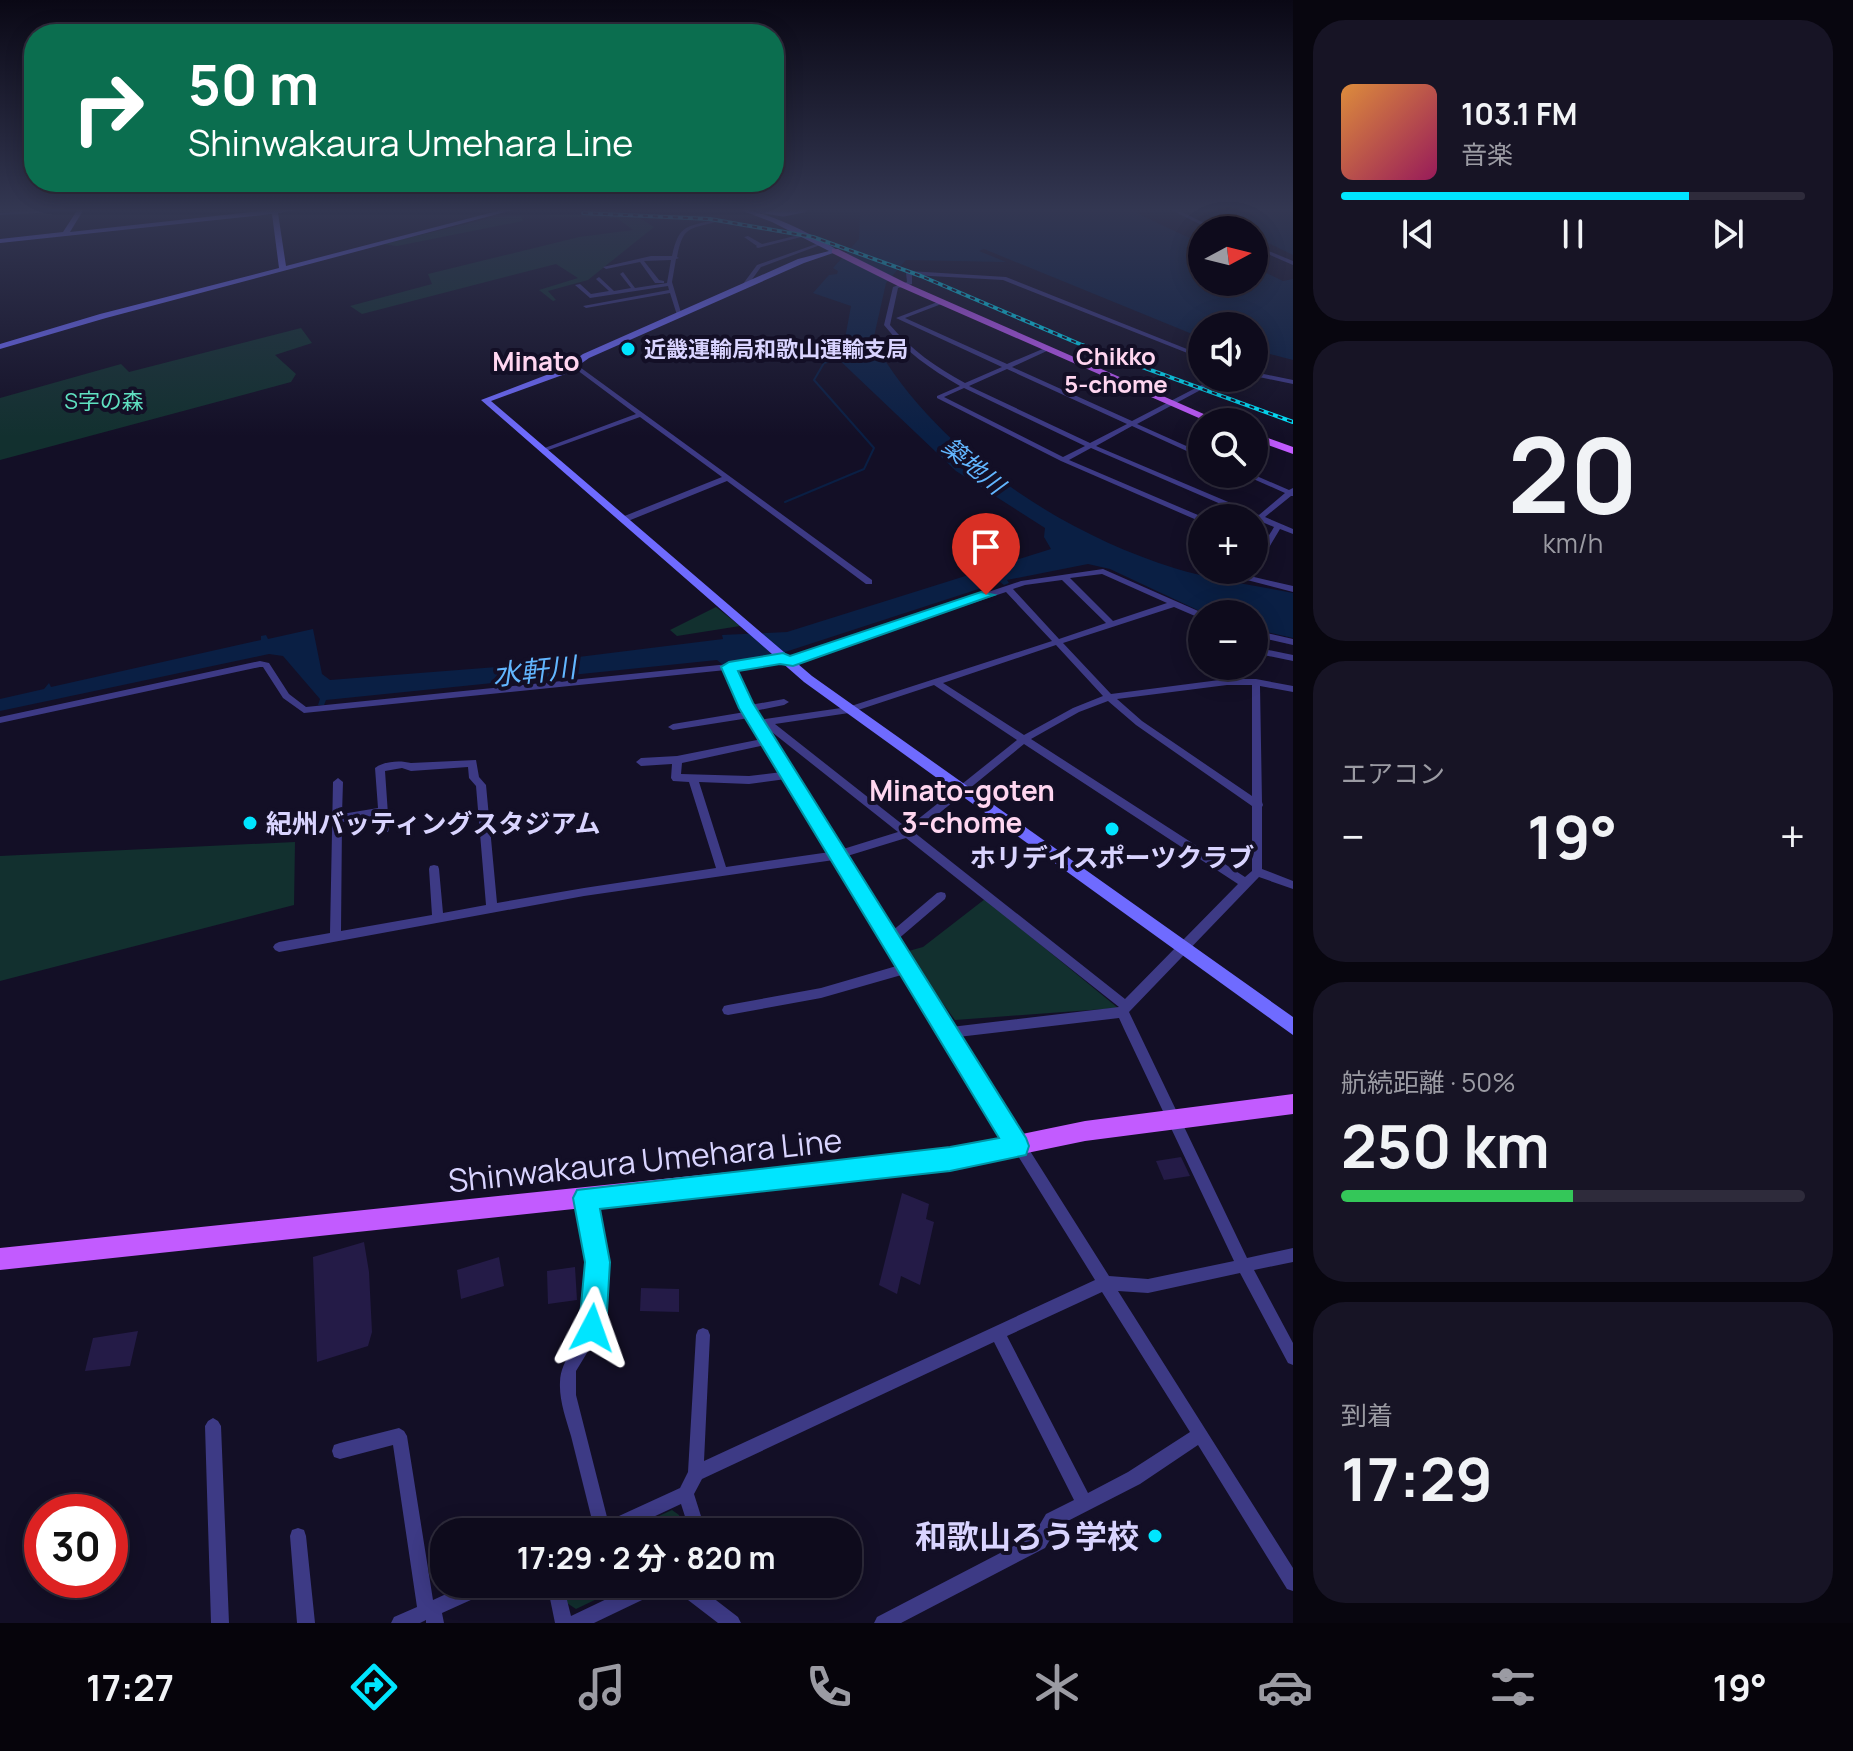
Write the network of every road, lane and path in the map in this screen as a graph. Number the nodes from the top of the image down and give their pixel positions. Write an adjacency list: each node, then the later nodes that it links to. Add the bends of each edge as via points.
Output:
1 (226, 285): 19 (street)
2 (578, 285): 12 (street, via 588,296)
3 (605, 285): 12 (street)
4 (653, 285): 10 (street)
5 (670, 285): 13 (street)
6 (745, 285): 11 (street)
7 (751, 285): 11 (street)
8 (903, 285): 14 (main road); 17 (street, via 896,287)
9 (1021, 285): 21 (street)
10 (633, 287): 12 (street)
11 (742, 289): 16 (street)
12 (612, 291)
13 (672, 291): 15 (street); 16 (street)
14 (942, 302): 18 (street); 20 (main road)
15 (586, 306)
16 (680, 315): 22 (street, via 586,356)
17 (891, 316): 18 (street); 26 (street, via 887,325 910,352)
18 (901, 318): 23 (street)
19 (0, 347)
20 (1047, 349): 23 (street); 28 (main road)
21 (1188, 351)
22 (575, 366): 30 (street); 34 (street, via 485,400)
23 (1005, 367): 26 (street); 31 (street)
24 (1268, 377): 25 (street)
25 (1293, 382)
26 (965, 385): 33 (street); 37 (street, via 939,397)
27 (1193, 392): 28 (street)
28 (1170, 404): 29 (main road); 31 (street)
29 (1188, 411)
30 (642, 414): 34 (street); 38 (street)
31 (1129, 425): 33 (street); 35 (street)
32 (1268, 441): 36 (main road)
33 (1088, 446): 37 (street); 41 (street)
34 (544, 450): 44 (street)
35 (1188, 450)
36 (1293, 451)
37 (1063, 460): 43 (street)
38 (727, 478): 44 (street); 51 (street)
39 (1268, 483): 40 (street)
40 (1292, 492): 42 (street)
41 (1229, 504)
42 (1268, 511)
43 (1188, 513)
44 (625, 519): 63 (street)
45 (1268, 520): 46 (street)
46 (1279, 525): 47 (street); 48 (street)
47 (1293, 532)
48 (1270, 540): 49 (street)
49 (1268, 543)
50 (1063, 576): 53 (street); 55 (street, via 1110,572); 57 (street)
51 (869, 582)
52 (1268, 583): 54 (street)
53 (1007, 588): 59 (street); 63 (street)
54 (1293, 589)
55 (1174, 604): 56 (street); 57 (street)
56 (1188, 610)
57 (1111, 624): 59 (street)
58 (1268, 636): 60 (street)
59 (1056, 642): 65 (street); 68 (street)
60 (1293, 642)
61 (1268, 653): 62 (street)
62 (1293, 658)
63 (784, 659): 64 (street); 70 (street)
64 (729, 667): 71 (street); 72 (street, via 304,710 260,664)
65 (935, 682): 70 (street); 75 (street)
66 (1256, 682): 67 (street); 68 (street); 83 (street)
67 (1293, 689)
68 (1109, 697): 75 (street); 83 (street)
69 (784, 702): 71 (street)
70 (849, 710): 73 (street); 82 (street)
71 (751, 713): 73 (street); 74 (street); 76 (street)
72 (0, 720)
73 (766, 722): 87 (street)
74 (673, 727)
75 (1024, 739): 82 (street); 92 (street)
76 (768, 741): 77 (street); 79 (street)
77 (677, 760): 78 (street); 80 (street, via 676,778)
78 (641, 762)
79 (789, 775): 80 (street); 88 (street)
80 (693, 778): 90 (street)
81 (338, 782): 85 (street)
82 (963, 791): 87 (street); 100 (street)
83 (1258, 805): 91 (street)
84 (383, 811): 85 (street); 86 (street); 95 (street, via 380,768 473,763 474,778 481,785)
85 (337, 819): 97 (street)
86 (384, 829)
87 (908, 833): 88 (street); 102 (street)
88 (837, 855): 90 (street); 98 (street)
89 (434, 869): 96 (street)
90 (722, 872): 95 (street)
91 (1257, 872): 92 (street); 93 (street)
92 (1244, 882): 100 (street)
93 (1293, 885)
94 (941, 896): 98 (street)
95 (492, 909): 96 (street)
96 (438, 919): 97 (street)
97 (335, 937): 99 (street)
98 (889, 940): 101 (street)
99 (279, 947)
100 (1186, 948): 102 (street); 104 (street)
101 (907, 968): 103 (street, via 821,993); 105 (street)
102 (1124, 1009): 105 (street); 107 (street)
103 (728, 1010)
104 (1293, 1027)
105 (948, 1033): 108 (street)
106 (1293, 1104): 107 (main road, Shinwakaura Umehara Line)
107 (1172, 1119): 108 (main road, Shinwakaura Umehara Line); 112 (street)
108 (1017, 1146): 109 (main road, Shinwakaura Umehara Line, via 950,1159); 113 (street)
109 (585, 1198): 111 (main road, Shinwakaura Umehara Line); 123 (street, via 597,1262 592,1328 566,1373)
110 (1293, 1255): 112 (street)
111 (0, 1259)
112 (1243, 1265): 113 (street, via 1148,1286); 116 (street)
113 (1105, 1283): 114 (street); 118 (street)
114 (997, 1333): 120 (street); 122 (street)
115 (703, 1335): 120 (street)
116 (1293, 1358)
117 (213, 1426): 133 (street)
118 (1201, 1434): 122 (street, via 1134,1478); 127 (street)
119 (340, 1451): 132 (street, via 399,1436)
120 (696, 1473): 121 (street)
121 (686, 1494): 124 (street); 125 (street)
122 (1084, 1502): 139 (street, via 1052,1520 1039,1542)
123 (599, 1518)
124 (634, 1518)
125 (694, 1518)
126 (298, 1536): 134 (street)
127 (1293, 1583)
128 (461, 1598): 132 (street)
129 (558, 1598): 136 (street)
130 (628, 1598): 137 (street)
131 (706, 1598): 138 (street)
132 (431, 1614): 135 (street)
133 (220, 1623)
134 (306, 1623)
135 (400, 1623)
136 (564, 1623)
137 (575, 1623)
138 (732, 1623)
139 (883, 1623)

